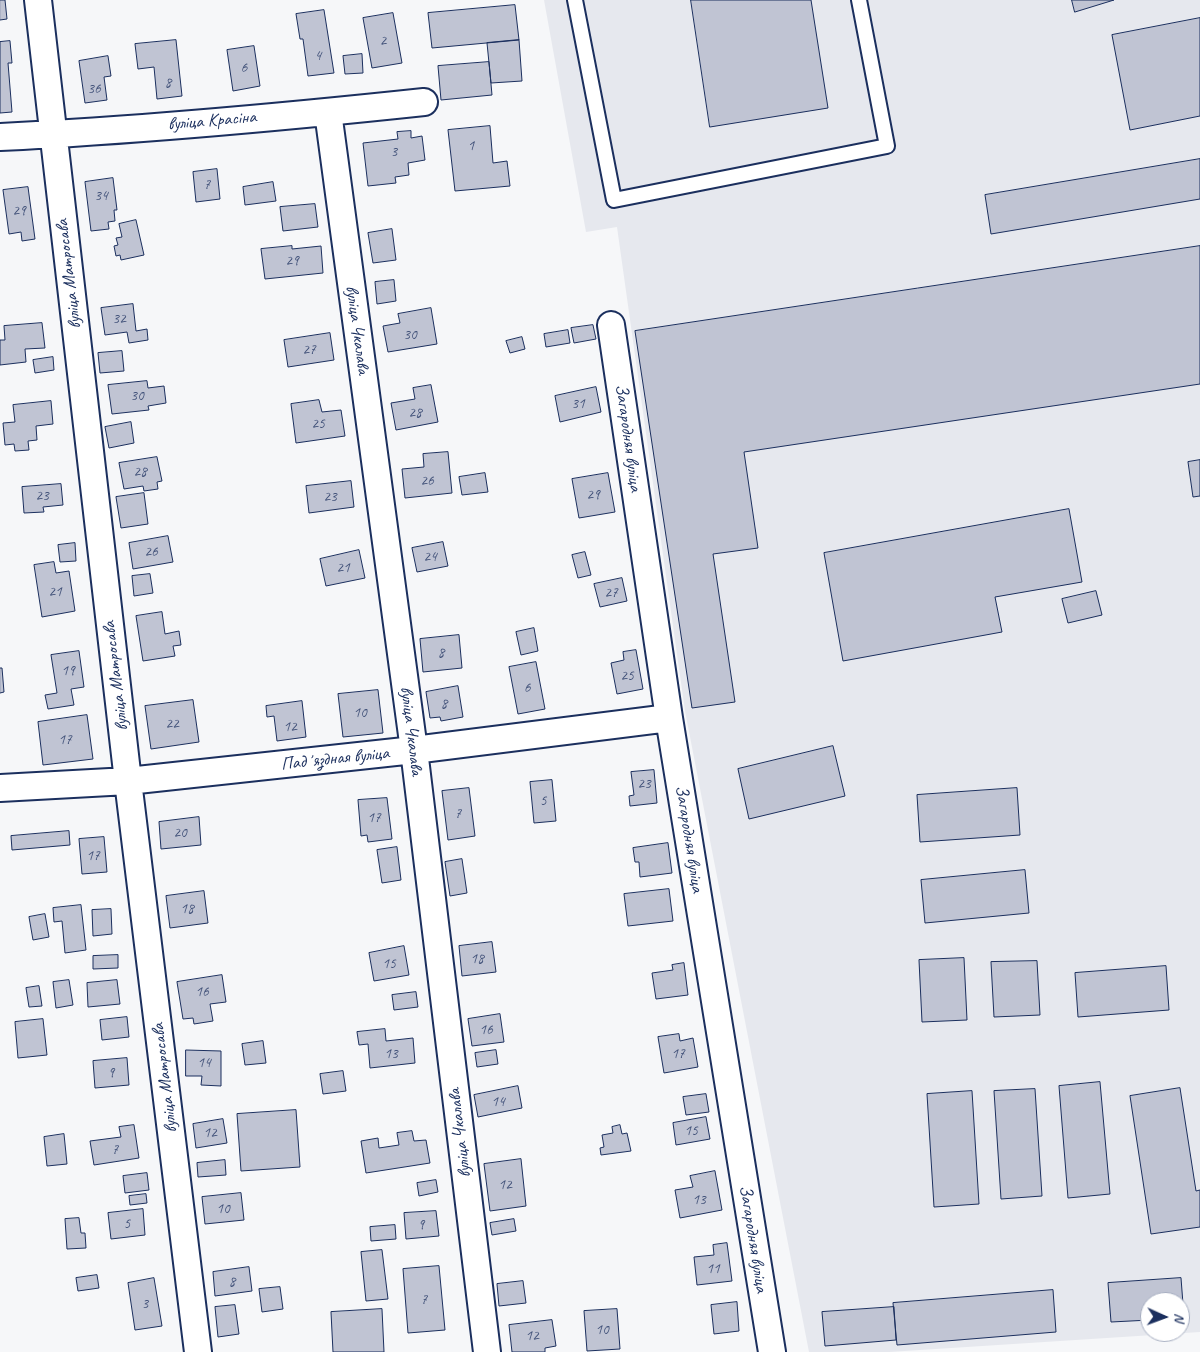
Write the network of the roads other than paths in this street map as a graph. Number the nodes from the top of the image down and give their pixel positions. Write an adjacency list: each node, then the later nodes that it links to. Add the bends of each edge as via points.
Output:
1 (38, 0): 6 (street, вуліца Матросава)
2 (576, 0): 3 (lane, via 614,200 887,146)
3 (859, 0)
4 (424, 102): 5 (street, вуліца Красіна)
5 (328, 112): 6 (street, вуліца Красіна); 10 (street, вуліца Чкалава)
6 (53, 135): 7 (street, вуліца Красіна); 11 (street, вуліца Матросава)
7 (0, 137)
8 (611, 325): 9 (street, Загародняя вуліца)
9 (670, 718): 10 (street, Падʼяздная вуліца); 15 (street, Загародняя вуліца)
10 (414, 750): 11 (street, Падʼяздная вуліца); 14 (street, вуліца Чкалава)
11 (128, 781): 12 (street, Падʼяздная вуліца); 13 (street, вуліца Матросава)
12 (0, 788)
13 (198, 1352)
14 (486, 1352)
15 (772, 1352)

